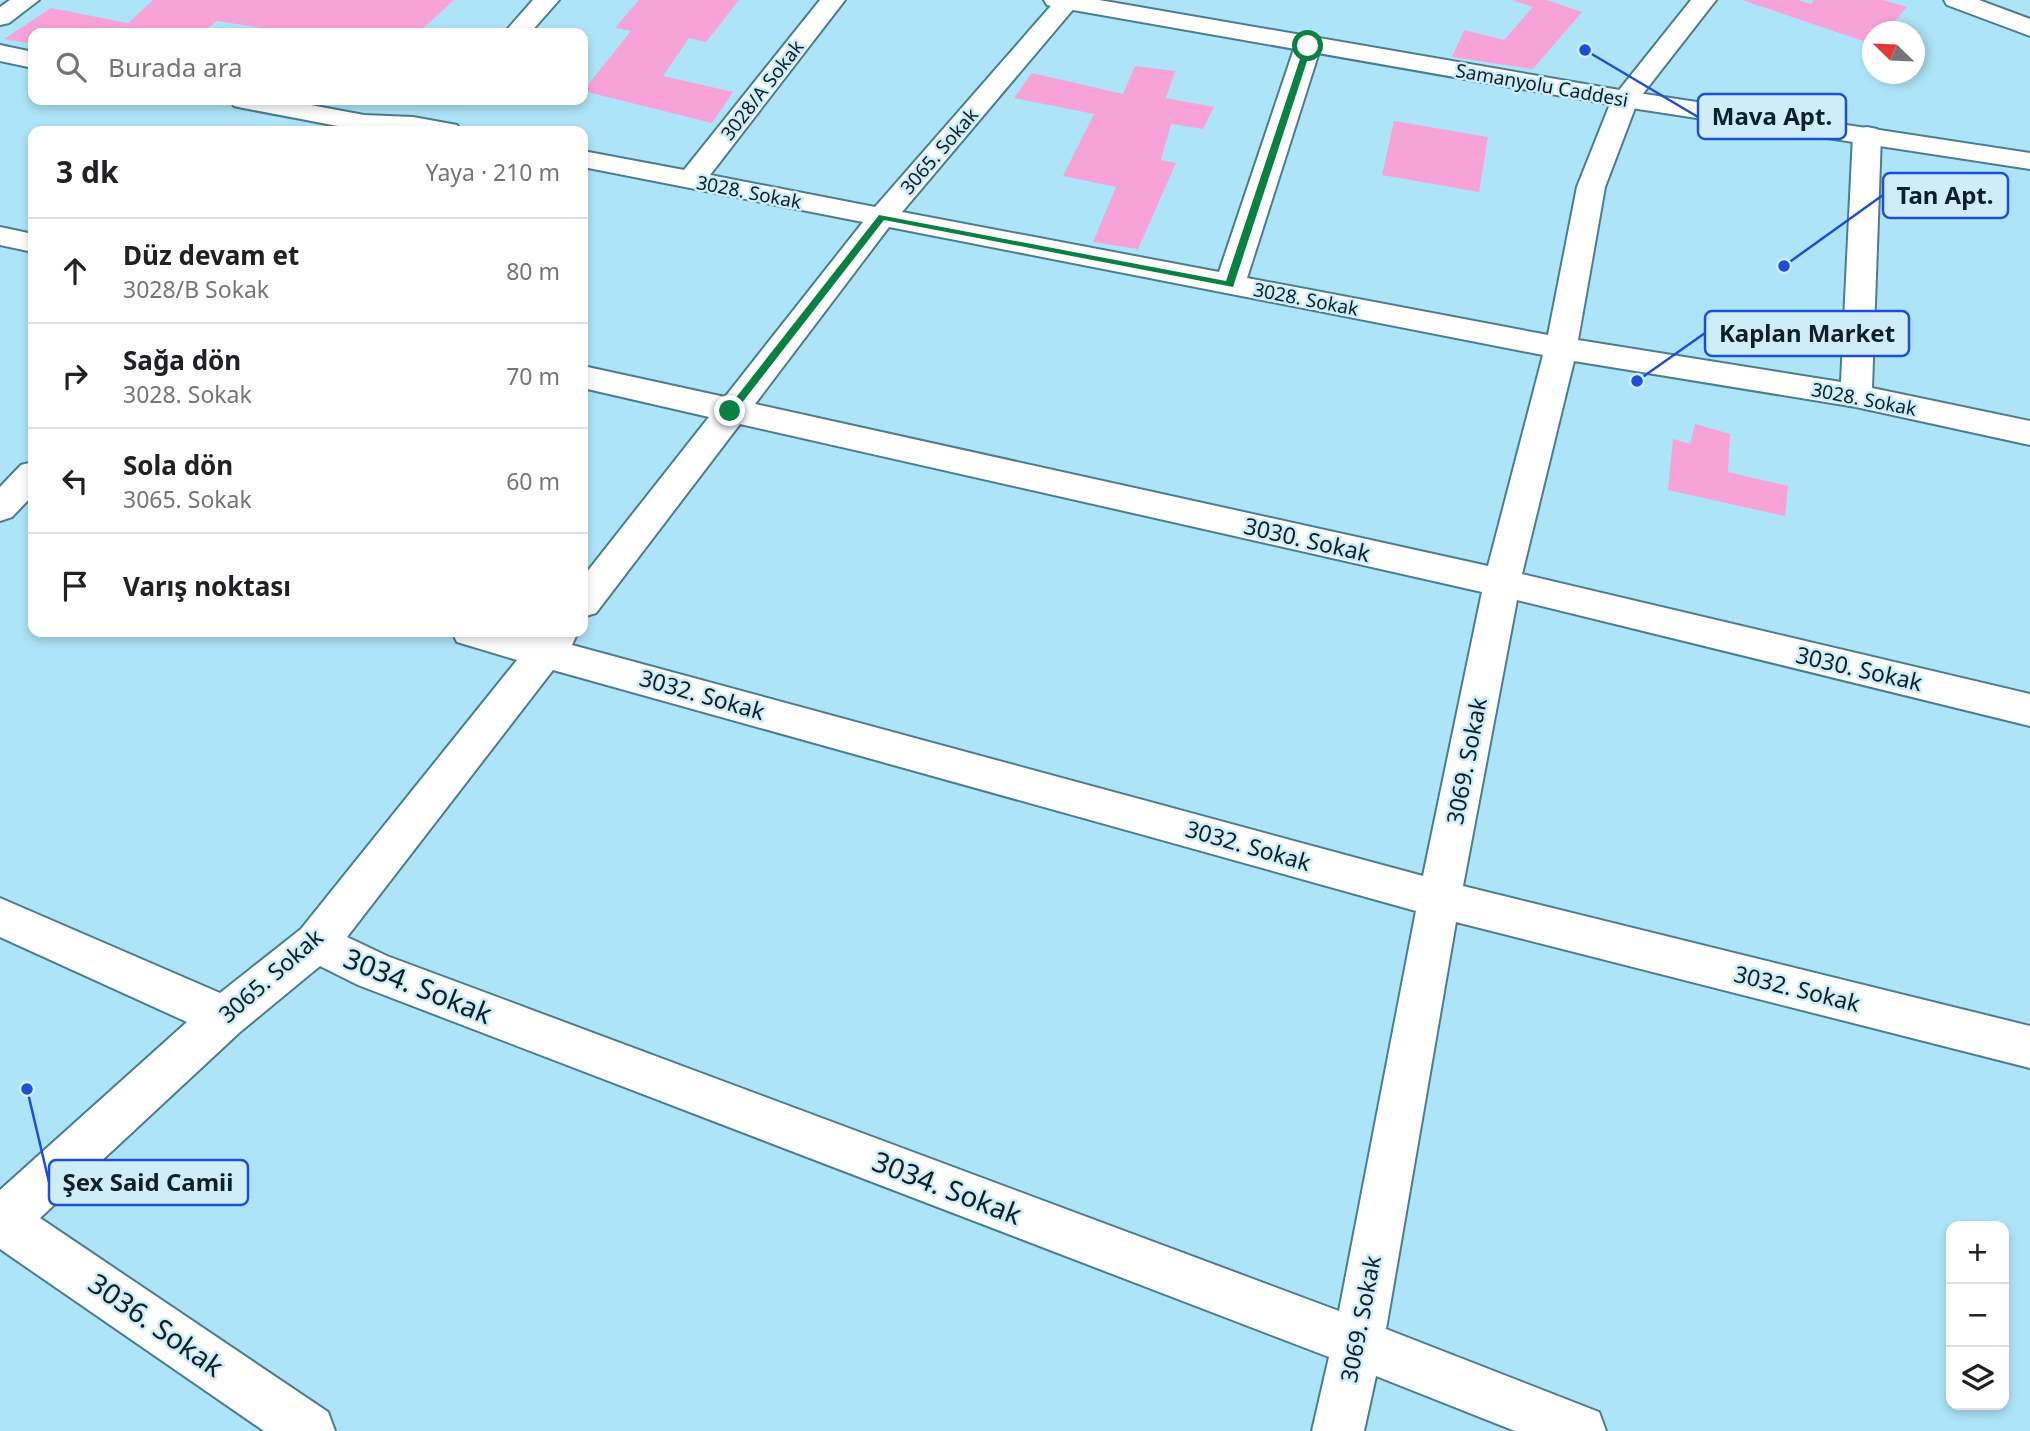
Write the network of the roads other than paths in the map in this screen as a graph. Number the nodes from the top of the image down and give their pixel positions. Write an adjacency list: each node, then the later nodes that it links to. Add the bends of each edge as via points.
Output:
1 (27, 0): 7 (street)
2 (547, 0): 9 (street)
3 (833, 0): 21 (street, 3028/A Sokak)
4 (1704, 0): 13 (street, 3069. Sokak)
5 (1956, 0): 8 (street)
6 (1064, 1): 10 (street, Samanyolu Caddesi); 22 (street, 3065. Sokak)
7 (0, 18)
8 (2026, 20)
9 (521, 28)
10 (1308, 46): 13 (street, Samanyolu Caddesi); 25 (street)
11 (0, 53): 12 (street)
12 (28, 59)
13 (1625, 99): 18 (street, Samanyolu Caddesi); 26 (street, 3069. Sokak, via 1591,187)
14 (269, 105): 16 (street)
15 (435, 105): 17 (street)
16 (391, 126)
17 (411, 126)
18 (1867, 135): 20 (street, Samanyolu Caddesi); 28 (street)
19 (588, 160): 21 (street, 3028. Sokak)
20 (2030, 160)
21 (691, 180): 22 (street, 3028. Sokak)
22 (882, 217): 25 (street, 3028. Sokak); 29 (street, 3065. Sokak)
23 (0, 236): 24 (street)
24 (28, 242)
25 (1230, 285): 26 (street, 3028. Sokak)
26 (1561, 348): 28 (street, 3028. Sokak); 34 (street, 3069. Sokak)
27 (588, 378): 29 (street, 3030. Sokak)
28 (1856, 396): 30 (street, 3028. Sokak)
29 (730, 411): 34 (street, 3030. Sokak); 35 (street, 3065. Sokak)
30 (2030, 433)
31 (28, 479): 32 (street)
32 (0, 510): 33 (street)
33 (28, 518)
34 (1502, 583): 38 (street, 3030. Sokak); 39 (street, 3069. Sokak)
35 (588, 596)
36 (516, 637): 37 (street, 3032. Sokak)
37 (553, 641): 39 (street, 3032. Sokak); 41 (street, 3065. Sokak)
38 (2030, 710)
39 (1439, 900): 43 (street, 3032. Sokak); 45 (street, 3069. Sokak)
40 (0, 917): 42 (street)
41 (316, 943): 42 (street, 3065. Sokak); 45 (street, 3034. Sokak, via 373,971)
42 (224, 1017): 44 (street, 3065. Sokak)
43 (2030, 1047)
44 (1, 1222): 46 (street, 3036. Sokak)
45 (1358, 1343): 47 (street, 3069. Sokak); 48 (street, 3034. Sokak)
46 (309, 1431)
47 (1338, 1431)
48 (1580, 1431)

